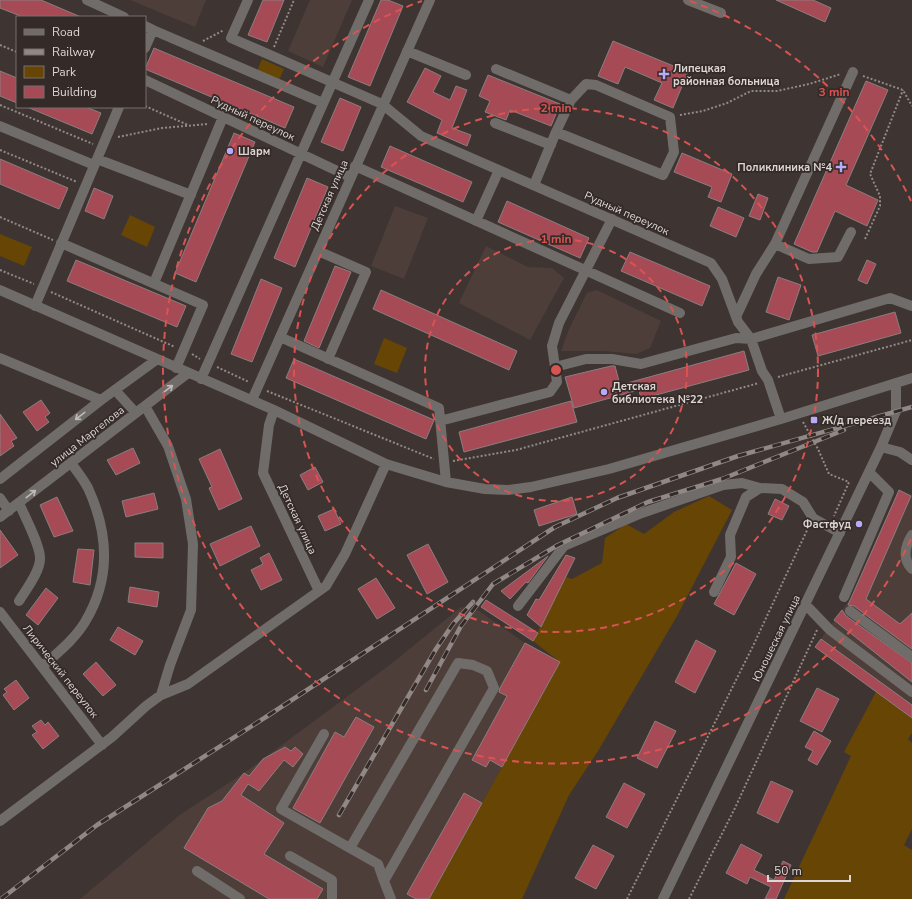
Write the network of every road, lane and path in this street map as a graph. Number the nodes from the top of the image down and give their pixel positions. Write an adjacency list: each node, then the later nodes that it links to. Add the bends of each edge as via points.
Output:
1 (87, 0): 8 (street)
2 (248, 0): 16 (street, Рудный переулок, via 231,38)
3 (294, 0): 16 (path)
4 (369, 0): 21 (street)
5 (430, 0): 14 (street, Детская улица)
6 (688, 0): 7 (street)
7 (721, 13)
8 (122, 16)
9 (149, 28): 11 (street); 13 (street)
10 (225, 29): 13 (path)
11 (146, 43)
12 (0, 45): 15 (path)
13 (192, 47): 24 (street)
14 (407, 51): 19 (street); 25 (street, Детская улица)
15 (16, 52)
16 (270, 55): 21 (street, Рудный переулок)
17 (496, 69): 23 (street)
18 (853, 72): 22 (path); 30 (path, via 777,91 752,91 703,111); 53 (street)
19 (466, 75)
20 (146, 81): 31 (street, Рудный переулок)
21 (332, 82): 24 (street); 25 (street, Рудный переулок)
22 (903, 90): 28 (path); 51 (path, via 870,174 880,196 880,206)
23 (571, 100): 30 (street, via 586,84 596,85); 35 (street)
24 (323, 103): 39 (street)
25 (382, 104): 41 (street, Детская улица); 42 (street, Рудный переулок, via 421,136)
26 (0, 105): 36 (path)
27 (146, 106): 34 (path)
28 (912, 106)
29 (119, 108): 36 (street)
30 (670, 117): 35 (street, via 674,152 663,175)
31 (222, 120): 34 (path); 39 (street, Рудный переулок); 46 (street)
32 (495, 123): 37 (street)
33 (0, 126): 40 (street)
34 (189, 126): 36 (path, via 162,128)
35 (556, 132): 37 (street)
36 (103, 144): 40 (street)
37 (551, 145): 44 (street)
38 (0, 150): 45 (path)
39 (300, 154): 43 (street, Рудный переулок); 71 (street)
40 (96, 162): 45 (street); 46 (street)
41 (355, 166): 43 (street, Детская улица); 49 (street)
42 (499, 170): 44 (street, Рудный переулок); 49 (street)
43 (350, 177): 54 (street, Детская улица)
44 (534, 185): 48 (street, Рудный переулок)
45 (86, 186): 52 (street)
46 (191, 195): 57 (street)
47 (0, 217): 52 (path)
48 (612, 219): 56 (street); 63 (street, Рудный переулок, via 711,263 722,279)
49 (476, 221): 56 (street)
50 (850, 232): 53 (street, via 838,257 809,259)
51 (865, 239)
52 (61, 243): 57 (street); 58 (street)
53 (775, 244): 63 (street, via 756,274)
54 (318, 251): 64 (street, Детская улица); 69 (street, via 366,272)
55 (0, 270): 58 (path)
56 (586, 270): 62 (street); 72 (street, via 559,323 552,346)
57 (154, 283): 67 (street, via 203,304)
58 (43, 288): 60 (street); 67 (path)
59 (0, 290): 60 (street)
60 (35, 306): 70 (street)
61 (912, 306): 65 (street, via 890,298)
62 (680, 313)
63 (736, 317): 65 (street, Рудный переулок)
64 (280, 337): 69 (street); 79 (street, Детская улица)
65 (751, 339): 72 (street, via 736,338 641,364 612,359 586,359); 77 (street, Рудный переулок, via 762,371)
66 (912, 340): 77 (path)
67 (183, 350): 71 (path); 73 (street)
68 (0, 358): 81 (street)
69 (328, 358): 88 (street, via 439,408)
70 (156, 360): 73 (street); 80 (street, улица Маргелова)
71 (208, 362): 75 (street); 79 (path)
72 (555, 367): 88 (street, via 557,382 550,392)
73 (176, 368): 74 (street)
74 (188, 373): 75 (street); 83 (street, улица Маргелова, one-way to 74)
75 (201, 378): 82 (street)
76 (912, 378): 78 (street)
77 (768, 380): 87 (street, Рудный переулок); 92 (path, via 516,450)
78 (896, 384): 86 (street); 89 (street, Юношеская улица, via 896,411)
79 (258, 387): 82 (street, Детская улица); 92 (path)
80 (115, 390): 81 (street, улица Маргелова); 85 (street)
81 (100, 400): 95 (street, улица Маргелова, one-way to 95)
82 (252, 400): 84 (street)
83 (145, 406): 85 (street, улица Маргелова); 119 (street, via 168,446 185,495 193,544 191,610)
84 (274, 410): 93 (street); 107 (street, Детская улица, via 268,425 262,473)
85 (136, 413): 91 (street, улица Маргелова)
86 (798, 414): 87 (street); 101 (path, via 829,474 849,482)
87 (781, 419): 96 (street, via 609,469 531,487 485,489)
88 (440, 421): 92 (street)
89 (881, 447): 90 (street); 94 (street, Юношеская улица)
90 (910, 455)
91 (71, 463): 99 (street, улица Маргелова, one-way to 91); 117 (street, via 88,487 100,520 105,547 103,573 96,600 84,623 68,644)
92 (444, 463): 96 (street)
93 (386, 464): 96 (street); 107 (street, via 345,554 326,586)
94 (869, 472): 104 (street, Юношеская улица); 109 (street, via 889,492)
95 (0, 479)
96 (446, 482)
97 (760, 488): 103 (street, via 782,489 803,502); 108 (street, via 746,497 730,535 731,557); 112 (street, via 742,483 722,485 642,513 564,546)
98 (0, 498): 100 (street)
99 (19, 504): 100 (street, улица Маргелова); 110 (street, via 40,559 34,578)
100 (9, 511): 102 (street, улица Маргелова)
101 (834, 516)
102 (0, 517)
103 (813, 518): 104 (street); 130 (path, via 753,646)
104 (840, 533): 111 (street, Юношеская улица)
105 (912, 535): 106 (street, via 905,552)
106 (912, 569)
107 (319, 591): 119 (street, via 188,684)
108 (714, 592)
109 (844, 597)
110 (19, 601)
111 (806, 605): 115 (street); 131 (street, Юношеская улица)
112 (518, 606)
113 (850, 611): 116 (street)
114 (0, 612): 117 (street, Лирический переулок)
115 (821, 622): 118 (street); 132 (path)
116 (912, 657)
117 (43, 666): 121 (street, Лирический переулок)
118 (912, 692)
119 (161, 695): 121 (street)
120 (324, 734): 123 (street, via 281,809)
121 (102, 744): 122 (street)
122 (0, 821)
123 (350, 848): 126 (street, via 378,864); 126 (street, via 458,663 488,671 494,688)
124 (290, 856): 128 (street, via 332,880)
125 (198, 871): 127 (street)
126 (384, 882): 129 (street)
127 (240, 899)
128 (332, 899)
129 (391, 899)
130 (627, 899)
131 (664, 899)
132 (689, 899)

